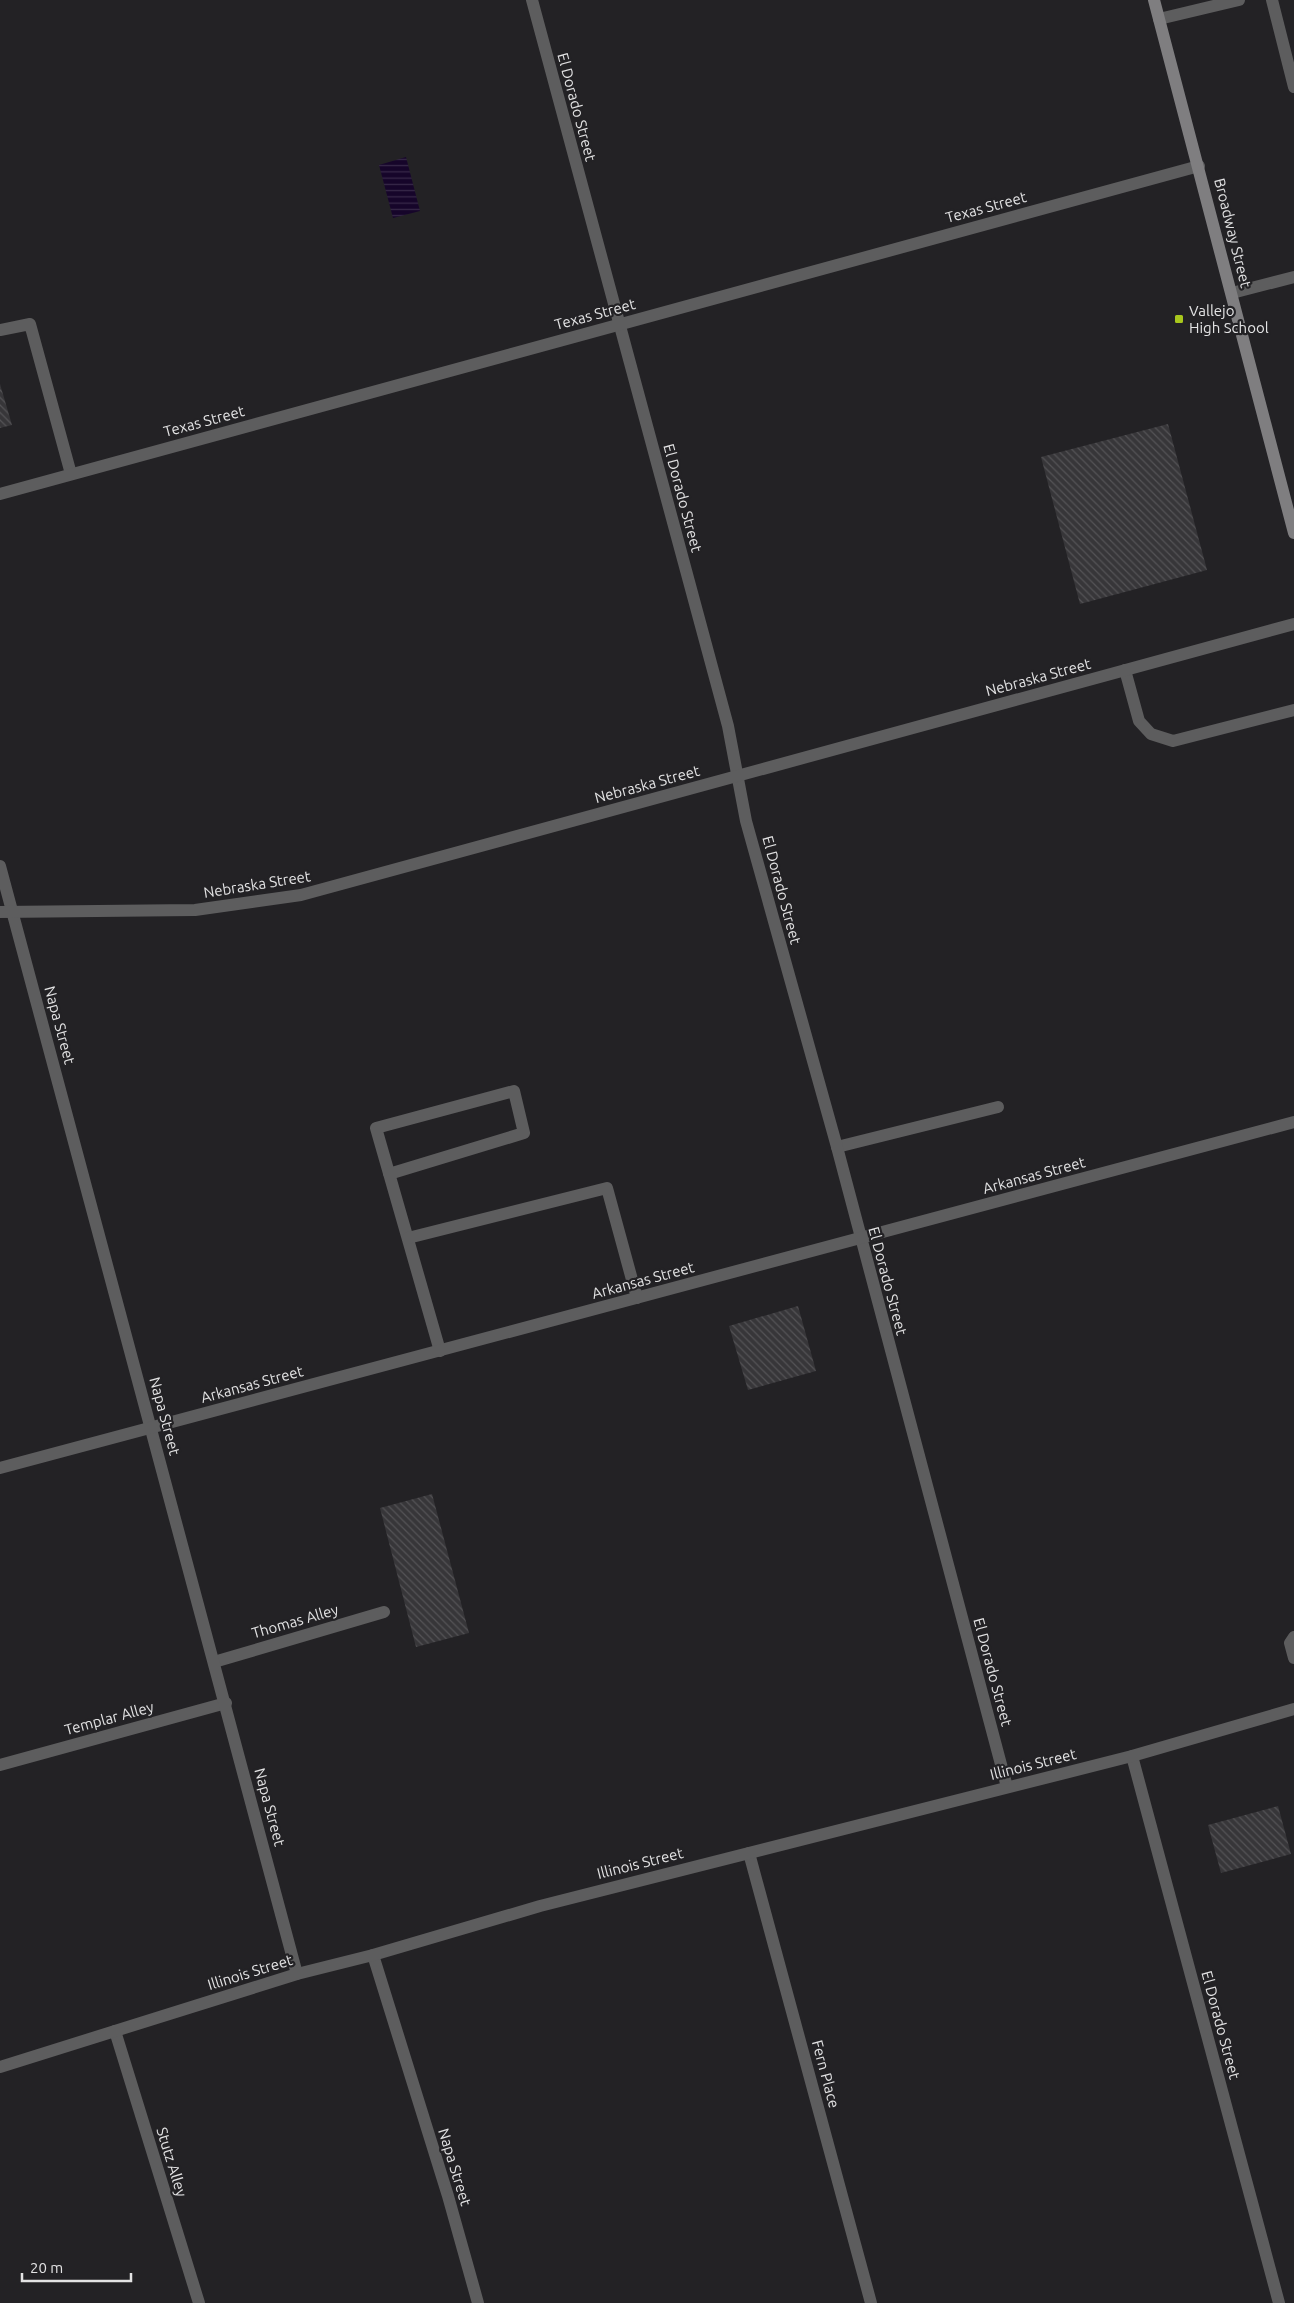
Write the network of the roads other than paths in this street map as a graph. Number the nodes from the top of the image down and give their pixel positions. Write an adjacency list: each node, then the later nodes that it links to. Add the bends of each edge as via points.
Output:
1 (532, 0): 10 (street, El Dorado Street)
2 (1154, 0): 5 (main road, Broadway Street)
3 (1239, 0): 5 (street)
4 (1272, 0): 6 (street)
5 (1159, 19): 7 (main road, Broadway Street)
6 (1294, 87)
7 (1199, 166): 9 (main road, Broadway Street); 10 (street, Texas Street)
8 (1294, 277): 9 (street)
9 (1232, 293): 14 (main road, Broadway Street)
10 (620, 324): 12 (street, Texas Street); 18 (street, El Dorado Street, via 728,726)
11 (0, 330): 12 (street, via 30,324)
12 (71, 474): 13 (street, Texas Street)
13 (0, 494)
14 (1294, 533)
15 (1294, 624): 16 (street, Nebraska Street)
16 (1125, 670): 17 (street, via 1139,721 1151,734 1173,741); 18 (street, Nebraska Street)
17 (1294, 710)
18 (738, 776): 20 (street, Nebraska Street, via 301,896 195,910); 23 (street, El Dorado Street, via 746,821)
19 (0, 866): 20 (street, Napa Street)
20 (6, 912): 29 (street, Napa Street)
21 (998, 1107): 23 (street)
22 (1294, 1122): 26 (street, Arkansas Street)
23 (837, 1147): 26 (street, El Dorado Street)
24 (389, 1174): 24 (street, via 376,1128 514,1091 524,1133); 25 (street)
25 (408, 1238): 27 (street, via 607,1188); 28 (street)
26 (860, 1239): 27 (street, Arkansas Street); 39 (street, El Dorado Street)
27 (637, 1298): 28 (street, Arkansas Street)
28 (440, 1351): 29 (street, Arkansas Street)
29 (152, 1428): 30 (street, Arkansas Street); 34 (street, Napa Street)
30 (0, 1468)
31 (384, 1612): 34 (street, Thomas Alley)
32 (1294, 1637): 33 (street, via 1290,1643)
33 (1294, 1658)
34 (214, 1662): 35 (street, Napa Street)
35 (226, 1703): 38 (street, Templar Alley); 42 (street, Napa Street)
36 (1294, 1709): 37 (street, Illinois Street)
37 (1132, 1756): 39 (street, Illinois Street); 48 (street, El Dorado Street)
38 (0, 1765)
39 (1007, 1787): 40 (street, Illinois Street)
40 (748, 1853): 41 (street, Illinois Street, via 540,1906); 47 (street, Fern Place)
41 (373, 1955): 42 (street, Illinois Street); 46 (street, Napa Street)
42 (297, 1974): 43 (street, Illinois Street)
43 (115, 2031): 44 (street, Illinois Street); 45 (street, Stutz Alley)
44 (0, 2067)
45 (199, 2303)
46 (478, 2303)
47 (871, 2303)
48 (1279, 2303)

